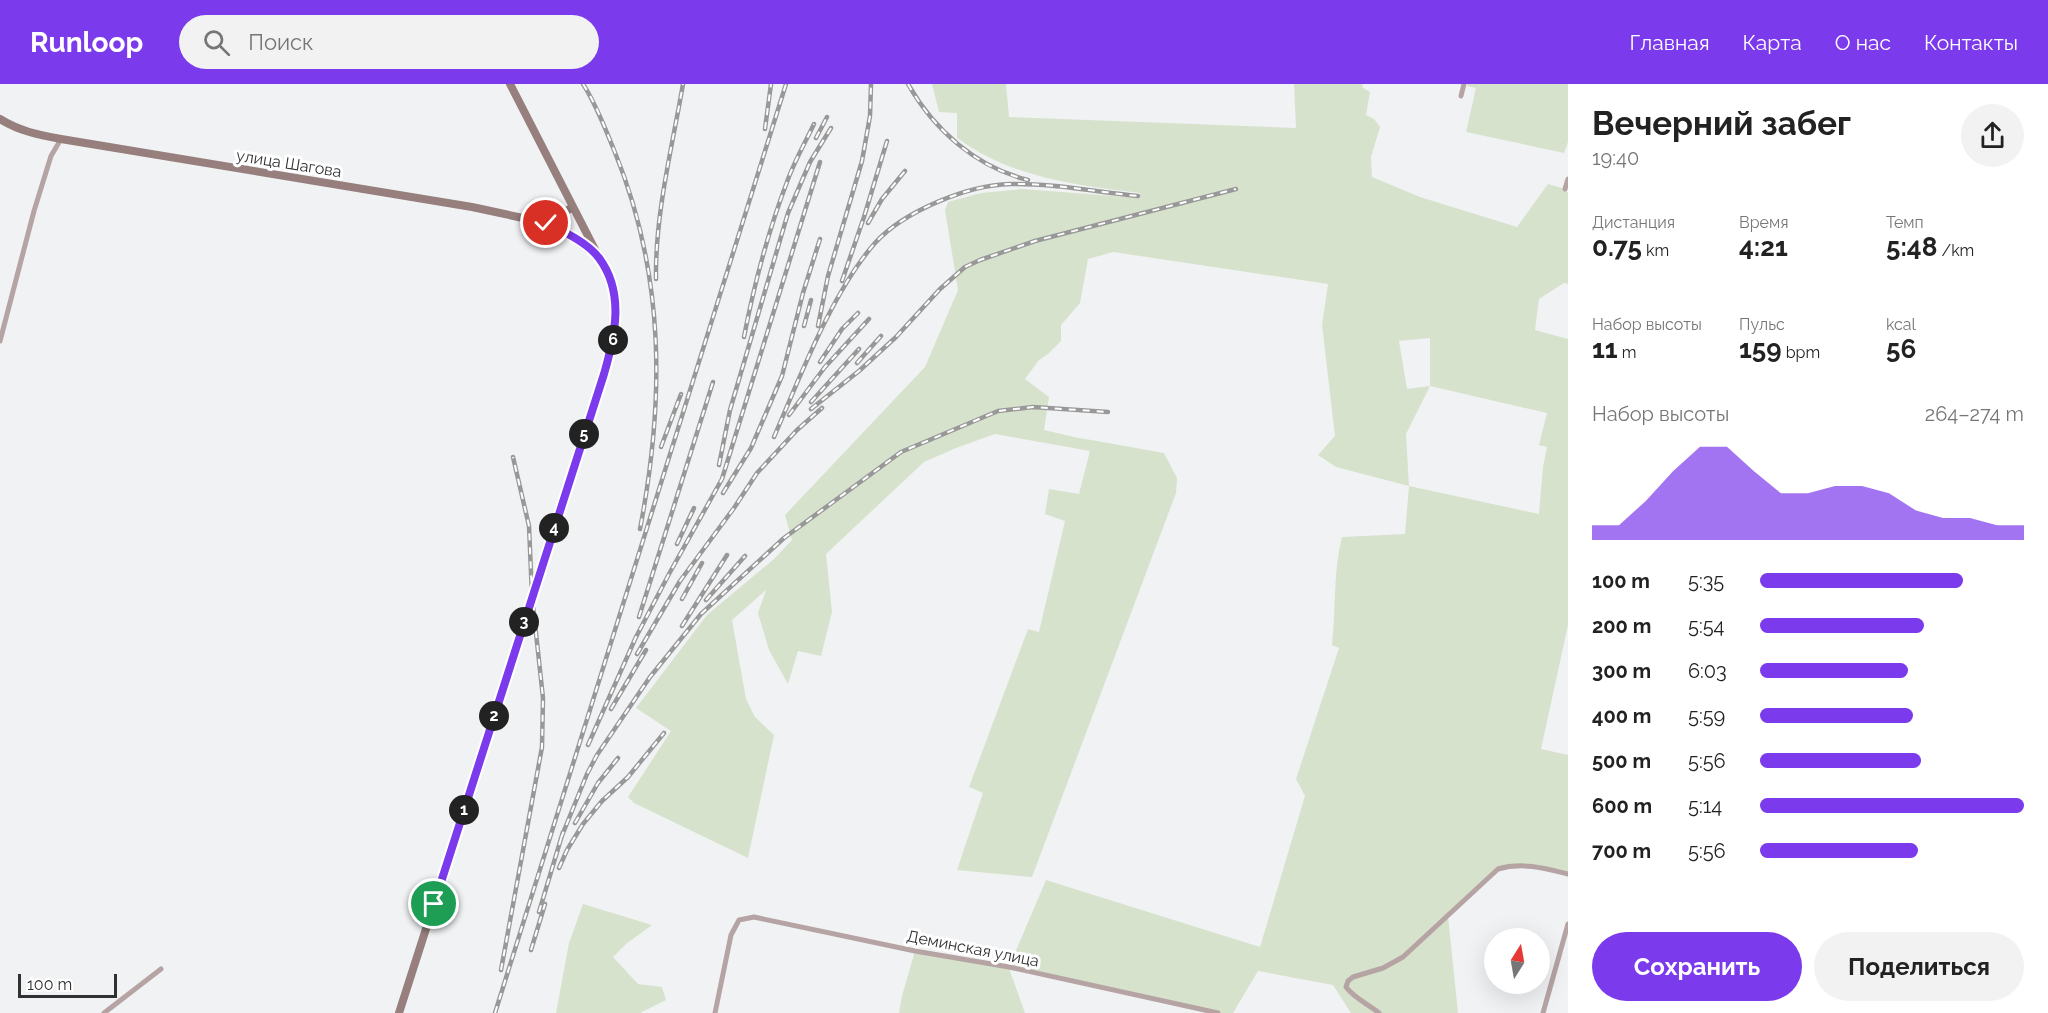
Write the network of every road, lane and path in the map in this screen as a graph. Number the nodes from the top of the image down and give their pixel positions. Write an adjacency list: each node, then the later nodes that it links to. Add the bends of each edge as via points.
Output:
1 (510, 84): 8 (main road)
2 (1464, 84): 3 (street)
3 (1461, 96)
4 (0, 119): 5 (main road, улица Шагова, via 12,127)
5 (61, 139): 9 (main road, улица Шагова, via 472,207); 11 (street, via 51,156 37,200)
6 (1568, 179): 7 (street)
7 (1565, 189)
8 (573, 207): 9 (main road); 10 (main road)
9 (546, 223): 10 (main road, улица Шагова)
10 (599, 258): 16 (main road, via 616,302 612,347)
11 (0, 340)
12 (1568, 874): 19 (street, via 1514,864 1498,869 1403,957 1348,981 1346,987 1351,993)
13 (1568, 924): 20 (street)
14 (161, 969): 15 (street)
15 (104, 1013)
16 (399, 1013)
17 (715, 1013): 18 (street, Деминская улица, via 731,935 739,920 754,917)
18 (1218, 1013)
19 (1379, 1013)
20 (1543, 1013)

